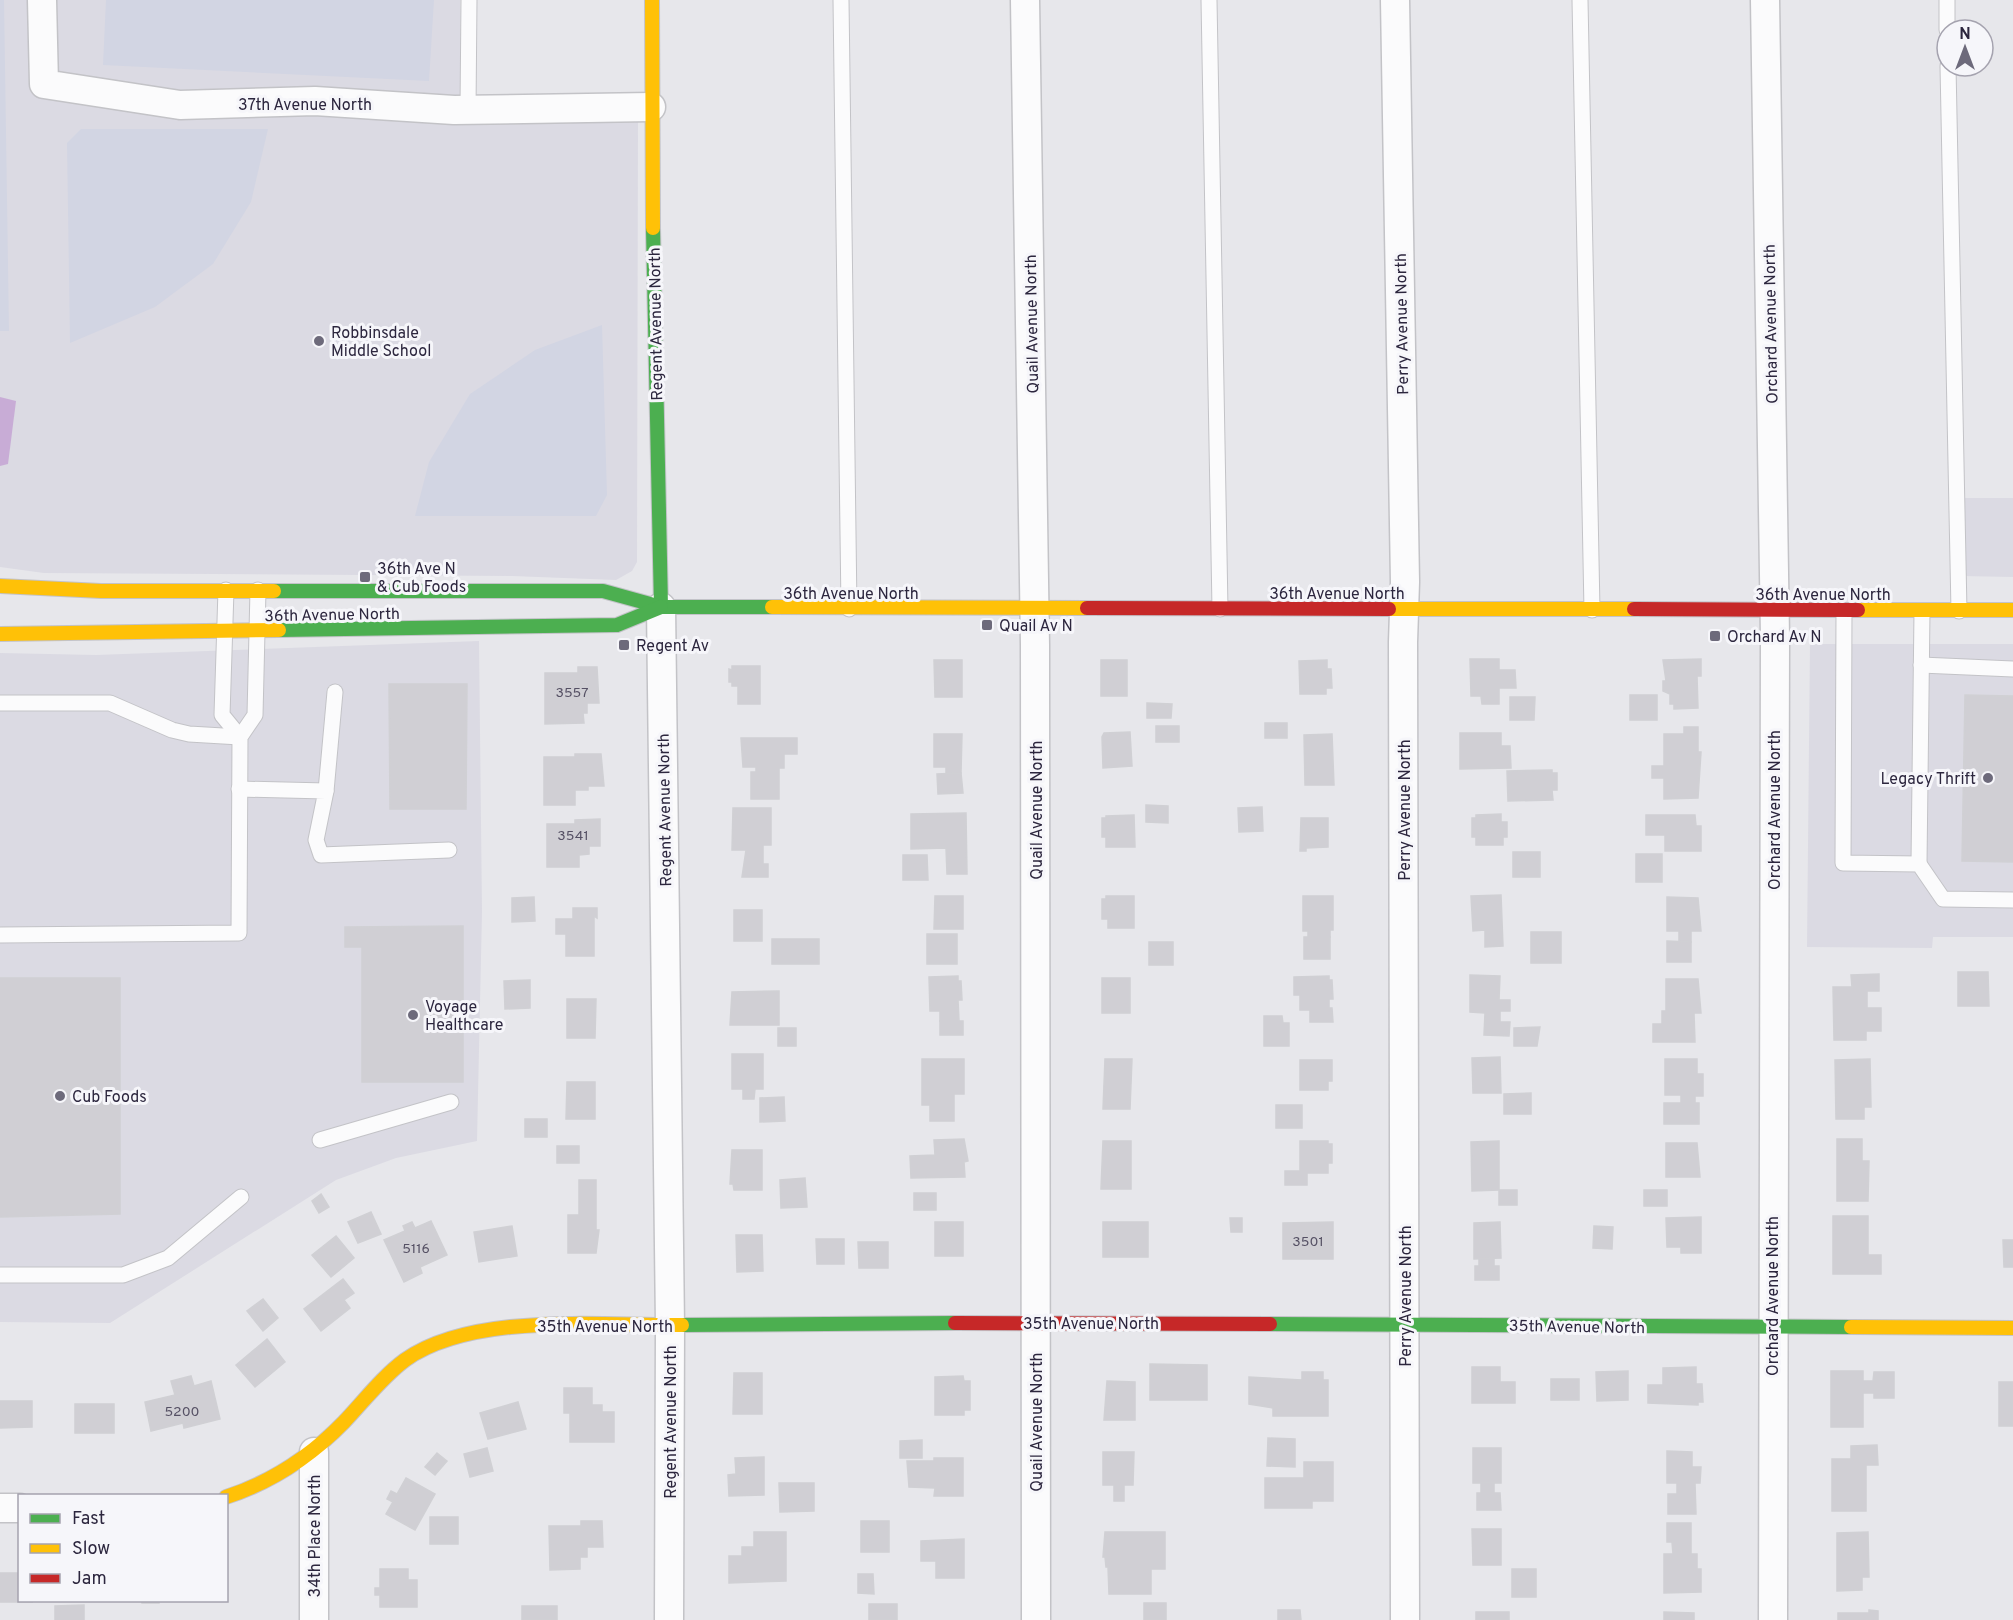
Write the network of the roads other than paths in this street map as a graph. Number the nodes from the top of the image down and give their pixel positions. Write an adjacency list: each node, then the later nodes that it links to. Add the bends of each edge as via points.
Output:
1 (42, 0): 14 (street, 37th Avenue North, via 44,84 180,105 315,101)
2 (469, 0): 14 (lane)
3 (652, 0): 13 (street, Regent Avenue North)
4 (841, 0): 19 (lane)
5 (1025, 0): 21 (street, Quail Avenue North)
6 (1209, 0): 20 (lane)
7 (1395, 0): 22 (street, Perry Avenue North)
8 (1580, 0): 23 (lane)
9 (1765, 0): 25 (street, Orchard Avenue North)
10 (1947, 0): 11 (lane)
11 (1947, 18)
12 (1948, 78): 28 (lane)
13 (651, 107): 14 (street, 37th Avenue North); 18 (street, Regent Avenue North)
14 (468, 110)
15 (0, 586): 16 (street, 36th Avenue North, via 101,591)
16 (226, 590): 17 (street, 36th Avenue North); 29 (lane)
17 (258, 590): 18 (street, 36th Avenue North, via 603,591); 30 (lane)
18 (661, 608): 19 (street, 36th Avenue North); 30 (street, 36th Avenue North, via 617,625); 49 (street, Regent Avenue North)
19 (849, 609): 21 (street, 36th Avenue North)
20 (1220, 609): 21 (street, 36th Avenue North); 22 (street, 36th Avenue North)
21 (1035, 610): 47 (street, Quail Avenue North)
22 (1404, 610): 23 (street, 36th Avenue North); 48 (street, Perry Avenue North)
23 (1593, 610): 25 (street, 36th Avenue North)
24 (2013, 610): 28 (street, 36th Avenue North)
25 (1774, 611): 26 (street, 36th Avenue North); 50 (street, Orchard Avenue North)
26 (1844, 611): 27 (street, 36th Avenue North); 40 (lane, via 1843,863)
27 (1922, 611): 28 (street, 36th Avenue North); 32 (lane)
28 (1959, 611)
29 (224, 632): 30 (street, 36th Avenue North); 31 (street, 36th Avenue North); 36 (lane, via 222,715)
30 (256, 632): 36 (lane, via 255,715)
31 (0, 634)
32 (1922, 665): 33 (lane); 40 (lane)
33 (2013, 669)
34 (335, 692): 38 (lane)
35 (0, 703): 36 (lane, via 110,704 172,730)
36 (240, 737): 37 (lane)
37 (238, 789): 38 (lane); 42 (lane, via 239,933)
38 (326, 791): 39 (lane, via 316,840 321,855)
39 (448, 850)
40 (1919, 864): 41 (lane, via 1943,899)
41 (2013, 900)
42 (0, 935)
43 (451, 1101): 44 (lane)
44 (320, 1140)
45 (241, 1197): 46 (lane, via 168,1258 123,1275)
46 (0, 1275)
47 (1036, 1323): 48 (street, 35th Avenue North); 49 (street, 35th Avenue North); 58 (street, Quail Avenue North)
48 (1405, 1324): 50 (street, 35th Avenue North); 59 (street, Perry Avenue North)
49 (670, 1326): 52 (street, 35th Avenue North, via 518,1326 479,1329 445,1338 413,1355 383,1378); 57 (street, Regent Avenue North)
50 (1772, 1328): 51 (street, 35th Avenue North); 60 (street, Orchard Avenue North)
51 (2013, 1328)
52 (314, 1452): 53 (street, 35th Avenue North, via 284,1473); 56 (street, 34th Place North)
53 (228, 1496)
54 (0, 1508): 55 (street)
55 (18, 1508)
56 (314, 1620)
57 (669, 1620)
58 (1036, 1620)
59 (1405, 1620)
60 (1773, 1620)

